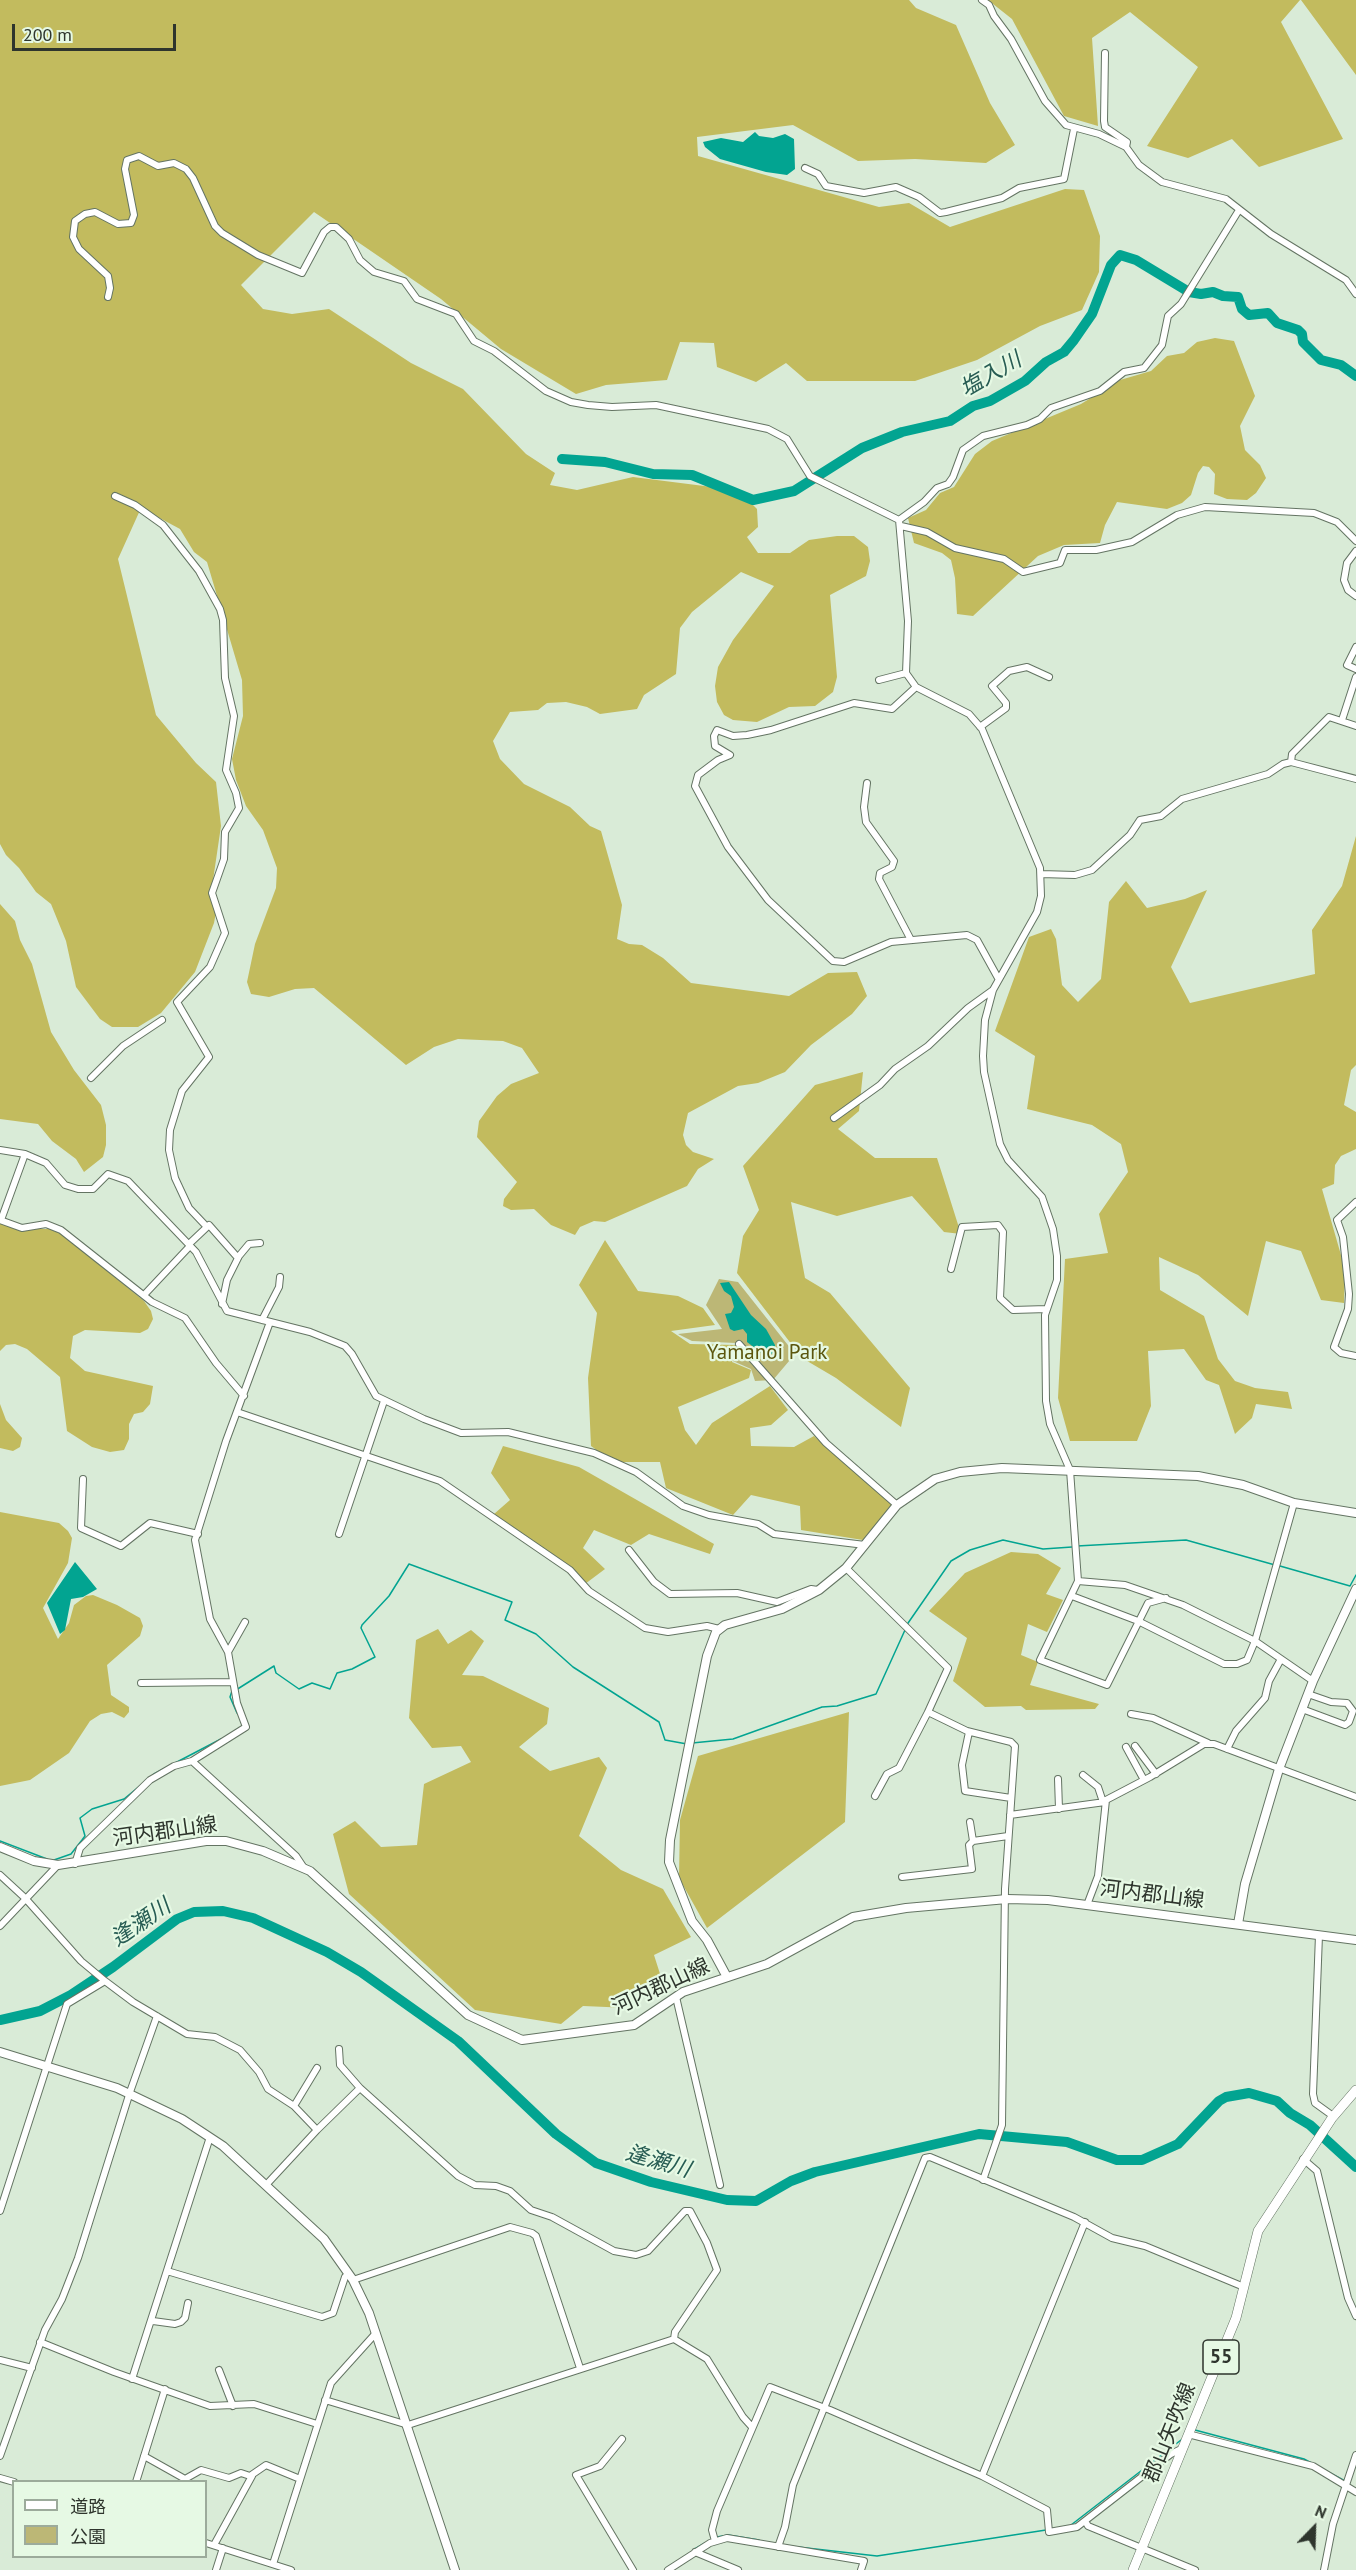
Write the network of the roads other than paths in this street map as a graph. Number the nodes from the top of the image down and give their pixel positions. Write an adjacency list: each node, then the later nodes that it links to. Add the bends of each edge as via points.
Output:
1 (982, 0): 3 (street, via 1011,39 1045,101 1057,117)
2 (1105, 53): 4 (street, via 1104,121 1106,127 1127,142)
3 (1074, 129): 4 (street, via 1099,134); 5 (street, via 1064,179 1019,188 1002,198 940,213 919,197 896,187 864,193 826,186 818,174)
4 (1126, 147): 6 (street, via 1152,177 1175,187 1217,194)
5 (805, 168)
6 (1239, 210): 7 (street, via 1346,280); 10 (street, via 1181,304 1168,316 1164,340 1148,365 1124,372 1094,394 1051,408 1027,425 983,436 963,450 948,484 937,488)
7 (1356, 294)
8 (108, 297): 10 (street, via 108,276 79,249 73,237 75,221 95,212 118,224 131,223 134,216 125,169 127,160 139,156 158,166 174,163 193,178 215,226 258,255 303,273 324,232 336,227 374,272 404,281 417,299 456,314 474,341 494,351 546,391 588,405 656,405 768,429 787,439 810,476)
9 (115, 496): 40 (street, via 163,525 199,571 220,609 225,678 234,716 226,770 239,808 225,832 224,859 212,892 225,933 210,967 177,1002 208,1056 182,1091 170,1130 169,1150 175,1178 189,1209 207,1227)
10 (900, 523): 11 (street, via 955,548 1004,559 1023,572 1060,563 1065,550 1096,550 1132,542 1177,515 1205,507 1314,513 1337,522); 16 (street, via 908,621)
11 (1356, 541)
12 (1356, 551): 13 (street, via 1347,563 1344,580)
13 (1356, 596)
14 (1356, 647): 15 (street, via 1347,664)
15 (1356, 669)
16 (906, 673): 19 (street); 20 (street)
17 (1050, 677): 23 (street, via 1027,667 1010,671 992,686 1006,708)
18 (1356, 677): 21 (street)
19 (879, 680)
20 (916, 687): 23 (street, via 969,714); 28 (street, via 892,709 854,703 755,734 733,736 717,730 715,746 730,755 698,774 695,783 728,848 768,900 833,961 838,963 891,942)
21 (1342, 720): 22 (street); 24 (street, via 1328,718 1293,754)
22 (1356, 726)
23 (980, 727): 27 (street)
24 (1291, 762): 25 (street); 27 (street, via 1268,774 1182,799 1161,816 1140,820 1130,835 1092,870 1075,875)
25 (1356, 779)
26 (867, 783): 28 (street, via 866,822 894,861 892,867 880,873 879,879)
27 (1041, 874): 29 (street, via 1035,919)
28 (911, 940): 29 (street, via 969,936 977,940)
29 (998, 978): 30 (street)
30 (993, 990): 33 (street, via 880,1085); 46 (street, via 984,1033 984,1072 1005,1155 1042,1197 1053,1229 1058,1276)
31 (162, 1020): 32 (street, via 123,1046)
32 (91, 1078)
33 (834, 1118)
34 (0, 1150): 35 (street)
35 (25, 1154): 37 (street); 40 (street, via 48,1164 66,1185 78,1189 93,1189 108,1174 122,1178)
36 (1356, 1202): 50 (street, via 1337,1218 1343,1237 1343,1258 1348,1266 1349,1294 1348,1309 1334,1347)
37 (0, 1220): 44 (street, via 22,1228 46,1224 61,1230)
38 (209, 1225): 41 (street)
39 (260, 1243): 41 (street, via 249,1244)
40 (190, 1245): 44 (street); 45 (street)
41 (238, 1258): 45 (street, via 227,1280)
42 (951, 1269): 46 (street, via 962,1227 998,1225 1004,1233 1000,1298 1013,1310)
43 (280, 1277): 47 (street)
44 (144, 1295): 51 (street, via 188,1321)
45 (222, 1304): 47 (street, via 231,1314)
46 (1047, 1309): 55 (street, via 1047,1413)
47 (262, 1320): 48 (street)
48 (270, 1322): 51 (street); 52 (street, via 345,1346 372,1392)
49 (739, 1344): 58 (street, via 826,1443)
50 (1356, 1356)
51 (244, 1396): 53 (street)
52 (384, 1401): 54 (street); 62 (street, via 458,1433 508,1432 594,1453 636,1473 683,1506 709,1515 758,1524 777,1534)
53 (237, 1412): 54 (street); 60 (street)
54 (365, 1457): 61 (street); 72 (street, via 448,1486 570,1570 594,1595 645,1628 668,1632 707,1626)
55 (1070, 1470): 57 (street, via 1198,1476 1243,1485); 58 (street, via 1002,1468 960,1472 935,1479); 65 (street)
56 (83, 1479): 60 (street, via 81,1528 121,1546 150,1523)
57 (1294, 1503): 59 (street); 73 (street)
58 (897, 1505): 62 (street)
59 (1356, 1513)
60 (198, 1534): 74 (street, via 196,1548 210,1619)
61 (339, 1534)
62 (865, 1545): 64 (street)
63 (629, 1550): 67 (street, via 654,1582 670,1594 737,1593 777,1602)
64 (846, 1568): 67 (street); 81 (street, via 948,1668)
65 (1078, 1581): 68 (street); 69 (street, via 1125,1585)
66 (1356, 1589): 76 (street)
67 (818, 1590): 72 (street, via 782,1609)
68 (1072, 1596): 71 (street); 71 (street, via 1040,1660 1106,1685)
69 (1166, 1598): 71 (street, via 1150,1601); 73 (street)
70 (245, 1622): 74 (street)
71 (1138, 1622): 73 (street, via 1227,1665 1247,1660)
72 (719, 1629): 116 (street, via 707,1656 670,1840 669,1863 692,1921)
73 (1255, 1641): 75 (street)
74 (228, 1652): 77 (street)
75 (1281, 1659): 76 (street); 87 (street, via 1265,1698 1236,1731)
76 (1312, 1681): 79 (street)
77 (233, 1682): 78 (street); 88 (street, via 246,1728)
78 (141, 1683)
79 (1308, 1694): 80 (street); 80 (street, via 1347,1703 1353,1711 1349,1722 1345,1725)
80 (1302, 1709): 89 (street)
81 (928, 1712): 83 (street); 94 (street, via 899,1768 887,1774)
82 (1131, 1714): 84 (street, via 1153,1718)
83 (969, 1732): 96 (street, via 1014,1745); 96 (street, via 962,1765 964,1790 969,1794)
84 (1208, 1743): 87 (street); 90 (street)
85 (1135, 1746): 90 (street)
86 (1126, 1747): 93 (street)
87 (1227, 1749): 89 (street)
88 (192, 1761): 105 (street, via 150,1780 80,1848); 106 (street)
89 (1279, 1769): 95 (street); 112 (street, via 1245,1884)
90 (1156, 1774): 93 (street)
91 (1083, 1775): 97 (street, via 1098,1787)
92 (1058, 1779): 98 (street)
93 (1144, 1780): 97 (street)
94 (875, 1797)
95 (1356, 1797)
96 (1011, 1798): 99 (street)
97 (1104, 1802): 98 (street); 111 (street, via 1100,1868)
98 (1059, 1809): 99 (street)
99 (1010, 1815): 101 (street)
100 (970, 1822): 102 (street)
101 (1008, 1836): 102 (street); 110 (street)
102 (973, 1840): 108 (street, via 969,1845 972,1869)
103 (0, 1847): 104 (street, 河内郡山線, via 34,1861)
104 (58, 1864): 105 (street, 河内郡山線); 109 (street)
105 (75, 1864): 106 (street, 河内郡山線, via 225,1841)
106 (305, 1868): 118 (street, 河内郡山線, via 468,2015 513,2037 545,2039 620,2029 640,2022)
107 (0, 1875): 109 (street)
108 (902, 1877)
109 (25, 1898): 113 (street); 117 (street)
110 (1007, 1899): 111 (street, 河内郡山線); 116 (street, 河内郡山線, via 853,1917 766,1964); 132 (street, via 1002,2125)
111 (1087, 1905): 112 (street, 河内郡山線)
112 (1238, 1924): 114 (street, 河内郡山線)
113 (0, 1926)
114 (1318, 1935): 115 (street, 河内郡山線); 128 (street, via 1313,2094 1315,2103)
115 (1356, 1940)
116 (727, 1977): 118 (street, 河内郡山線, via 698,1985)
117 (105, 1981): 119 (street); 122 (street, via 68,2002)
118 (676, 1997): 134 (street)
119 (157, 2016): 126 (street); 127 (street, via 187,2034 215,2037 240,2049 268,2089)
120 (339, 2049): 124 (street, via 340,2065)
121 (0, 2052): 122 (street)
122 (47, 2066): 126 (street); 135 (street)
123 (316, 2068): 127 (street)
124 (360, 2088): 129 (street); 144 (street, via 458,2175 475,2185 507,2190 531,2210 552,2217 614,2251 636,2255 648,2251 685,2211 691,2212 717,2270)
125 (1356, 2090): 128 (main road, 郡山矢吹線 / 55)
126 (130, 2092): 130 (street); 145 (street, via 78,2258)
127 (294, 2106): 129 (street)
128 (1332, 2117): 131 (main road, 郡山矢吹線 / 55)
129 (317, 2130): 133 (street)
130 (210, 2137): 133 (street); 137 (street)
131 (1303, 2159): 139 (main road, 郡山矢吹線 / 55, via 1258,2231); 141 (street, via 1317,2171 1348,2298)
132 (983, 2180): 136 (street); 154 (street, via 930,2157 923,2160)
133 (266, 2185): 138 (street, via 324,2239)
134 (720, 2185)
135 (0, 2211)
136 (1085, 2222): 139 (street, via 1112,2238 1145,2246); 165 (street)
137 (167, 2271): 138 (street, via 322,2316 333,2313 345,2277); 142 (street)
138 (351, 2277): 143 (street); 148 (street, via 510,2227 532,2233)
139 (1244, 2287): 158 (main road, 郡山矢吹線 / 55, via 1236,2318)
140 (188, 2303): 142 (street, via 181,2322)
141 (1356, 2316)
142 (153, 2321): 150 (street)
143 (376, 2333): 152 (street, via 333,2380); 156 (street)
144 (674, 2338): 148 (street); 157 (street, via 707,2359)
145 (40, 2342): 147 (street); 150 (street)
146 (0, 2360): 147 (street)
147 (32, 2368): 162 (street)
148 (580, 2368): 156 (street)
149 (219, 2370): 153 (street)
150 (132, 2379): 151 (street)
151 (165, 2389): 153 (street, via 210,2406); 163 (street)
152 (326, 2400): 155 (street); 156 (street)
153 (233, 2406): 155 (street, via 254,2404)
154 (823, 2407): 157 (street, via 770,2387); 165 (street); 174 (street, via 793,2485)
155 (317, 2424): 166 (street)
156 (408, 2425): 181 (street)
157 (752, 2427): 171 (street, via 714,2519)
158 (1188, 2434): 160 (main road, 郡山矢吹線 / 55); 168 (street, via 1313,2466)
159 (622, 2439): 182 (street, via 600,2466 576,2475)
160 (1183, 2448): 170 (street); 176 (main road, 郡山矢吹線 / 55)
161 (1356, 2455): 168 (street)
162 (0, 2456)
163 (144, 2456): 164 (street, via 185,2479 201,2470 229,2478 241,2473); 167 (street)
164 (252, 2476): 166 (street, via 266,2465); 173 (street)
165 (982, 2476): 170 (street, via 1047,2510 1049,2532)
166 (300, 2479): 178 (street)
167 (136, 2480)
168 (1345, 2486): 169 (street); 188 (street)
169 (1356, 2492)
170 (1085, 2521): 176 (street, via 1088,2526)
171 (715, 2541): 174 (street, via 732,2538); 177 (street)
172 (207, 2543): 173 (street)
173 (214, 2546): 175 (street)
174 (778, 2547): 185 (street, via 864,2561)
175 (222, 2548): 178 (street); 179 (street)
176 (1142, 2549): 186 (main road, 郡山矢吹線 / 55); 187 (street)
177 (695, 2552): 183 (street); 184 (street)
178 (273, 2564): 180 (street)
179 (216, 2570)
180 (291, 2570)
181 (454, 2570)
182 (633, 2570)
183 (668, 2570)
184 (738, 2570)
185 (861, 2570)
186 (1133, 2570)
187 (1195, 2570)
188 (1324, 2570)

